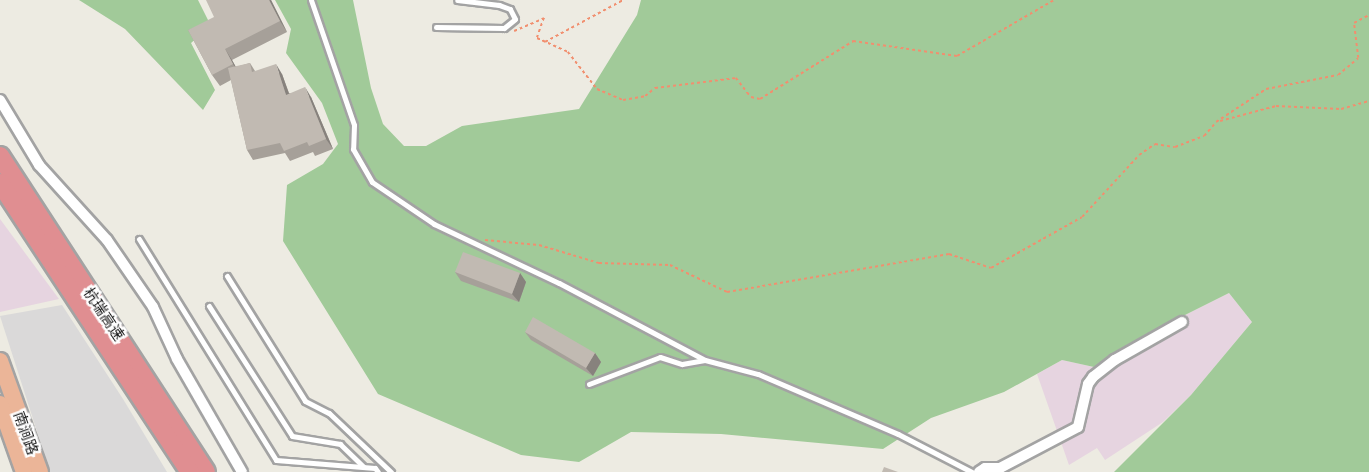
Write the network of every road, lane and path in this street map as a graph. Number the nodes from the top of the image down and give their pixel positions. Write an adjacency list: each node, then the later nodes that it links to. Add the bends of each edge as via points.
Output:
1 (311, 0): 15 (lane, via 354,125 353,149 372,182 434,224)
2 (457, 0): 7 (lane, via 510,9 515,19)
3 (624, 0): 8 (path)
4 (1054, 0): 8 (path, via 957,56 853,41 760,99 751,97 735,78 655,88 645,96 622,100 597,89 568,52)
5 (1369, 15): 11 (path, via 1354,24 1359,58 1338,75 1266,89)
6 (436, 27): 7 (lane)
7 (504, 28): 8 (path, via 518,32 544,18 537,38)
8 (545, 42)
9 (0, 100): 28 (street, via 39,165 107,240 153,307 177,359)
10 (1369, 101): 11 (path, via 1341,109 1276,106)
11 (1216, 122): 15 (path, via 1204,136 1175,147 1155,144 1139,155 1082,217 991,268 949,254 727,292 670,265 599,263 539,245 498,240 487,239)
12 (0, 156): 27 (highway, 杭瑞高速)
13 (0, 183): 26 (highway, 杭瑞高速)
14 (139, 239): 23 (lane, via 276,460)
15 (477, 245): 19 (lane)
16 (227, 276): 30 (lane, via 304,400 329,413)
17 (209, 306): 23 (lane, via 292,436 340,444)
18 (1182, 322): 32 (street, via 1093,376 1078,427 1000,468)
19 (705, 360): 21 (lane, via 682,364 660,357); 31 (lane, via 758,374 898,434)
20 (0, 361): 25 (highway, 南涧路)
21 (589, 384)
22 (0, 404): 24 (highway, 南涧路)
23 (364, 467): 29 (lane)
24 (24, 472)
25 (40, 472)
26 (190, 472)
27 (206, 472)
28 (242, 472)
29 (378, 472)
30 (391, 472)
31 (972, 472)
32 (979, 472)

